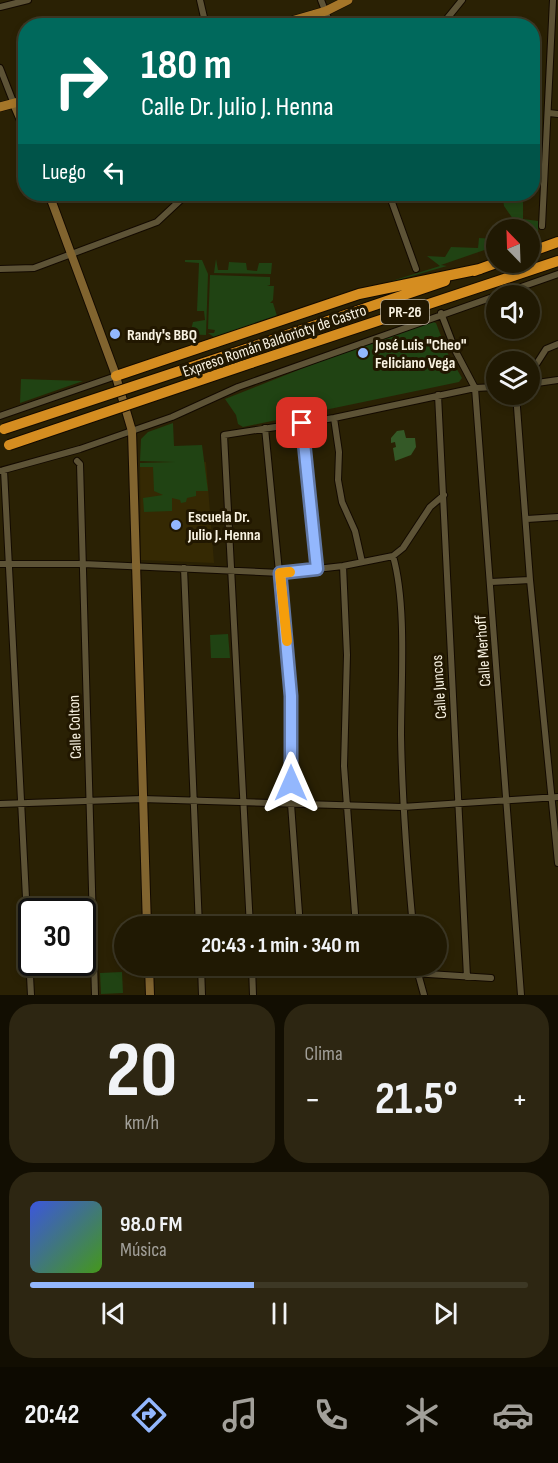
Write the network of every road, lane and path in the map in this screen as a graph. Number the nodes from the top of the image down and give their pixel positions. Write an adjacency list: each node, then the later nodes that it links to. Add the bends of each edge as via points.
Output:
1 (28, 0): 7 (street)
2 (200, 0): 9 (street)
3 (321, 0): 8 (street)
4 (348, 0): 8 (main road)
5 (462, 0): 12 (street)
6 (553, 0): 18 (street)
7 (0, 7)
8 (326, 11): 10 (main road); 11 (street)
9 (204, 18)
10 (302, 18)
11 (328, 18)
12 (447, 18)
13 (0, 68): 15 (street)
14 (18, 103): 15 (main road)
15 (14, 104): 16 (main road); 17 (street)
16 (0, 107)
17 (18, 113)
18 (549, 113): 19 (street); 23 (street)
19 (558, 114)
20 (52, 201): 26 (street)
21 (181, 201): 26 (street, via 157,222)
22 (392, 201): 29 (street)
23 (542, 226)
24 (558, 242): 25 (highway)
25 (540, 248)
26 (71, 255): 30 (street, via 34,268); 36 (street)
27 (558, 261): 49 (highway, Expreso Román Baldorioty de Castro / PR-26, bridge)
28 (486, 267): 31 (highway, Expreso Román Baldorioty de Castro / PR-26)
29 (416, 268)
30 (0, 269)
31 (480, 269): 36 (highway, via 359,294); 47 (highway, Expreso Román Baldorioty de Castro / PR-26, bridge)
32 (558, 274): 33 (street)
33 (441, 313): 40 (street, Calle Merhoff); 48 (street, via 238,387)
34 (558, 344): 35 (street, via 546,348)
35 (540, 358)
36 (116, 376): 43 (street); 48 (street)
37 (558, 380): 38 (street)
38 (540, 383)
39 (486, 387): 40 (street)
40 (475, 388): 41 (street); 67 (street, Calle Merhoff)
41 (438, 395): 44 (street); 52 (street, Calle Juncos)
42 (517, 405): 54 (street)
43 (0, 416)
44 (334, 418): 45 (street); 56 (street, via 342,502 355,531)
45 (302, 423): 46 (street); 63 (street)
46 (265, 428): 64 (street, via 224,435); 65 (street)
47 (2, 429)
48 (132, 431): 51 (street); 61 (street)
49 (5, 447)
50 (77, 461): 59 (street, Calle Colton)
51 (2, 471): 57 (street)
52 (444, 495): 55 (street, via 430,507 403,548); 74 (street, Calle Juncos)
53 (558, 517): 54 (street)
54 (527, 519): 66 (street)
55 (393, 556): 56 (street); 79 (street, via 398,573 401,648)
56 (362, 562): 60 (street)
57 (11, 563): 58 (street); 59 (street); 76 (street)
58 (0, 564)
59 (83, 564): 61 (street); 71 (street, Calle Colton)
60 (343, 566): 63 (street); 78 (street)
61 (137, 567): 62 (street); 69 (street)
62 (184, 568): 64 (street); 72 (street)
63 (317, 569): 65 (street)
64 (231, 570): 65 (street); 73 (street)
65 (280, 572): 77 (street, via 291,696)
66 (530, 580): 67 (street); 68 (street)
67 (490, 582): 70 (street, Calle Merhoff)
68 (554, 797): 70 (street); 80 (street)
69 (142, 799): 71 (street); 72 (street); 81 (street)
70 (506, 799): 74 (street); 100 (street, Calle Merhoff)
71 (90, 801): 76 (street); 95 (street, Calle Colton)
72 (193, 801): 73 (street); 82 (street)
73 (243, 802): 77 (street); 83 (street)
74 (459, 803): 79 (street); 92 (street, Calle Juncos)
75 (0, 804): 76 (street)
76 (22, 804): 94 (street)
77 (291, 804): 78 (street); 84 (street)
78 (347, 807): 79 (street); 85 (street)
79 (402, 807): 86 (street)
80 (558, 863)
81 (147, 916)
82 (198, 916)
83 (249, 916)
84 (299, 916)
85 (355, 916)
86 (412, 916)
87 (149, 976): 96 (street)
88 (201, 976): 97 (street)
89 (252, 976): 98 (street)
90 (418, 976): 99 (street)
91 (447, 976): 92 (street)
92 (468, 977): 93 (street)
93 (491, 978)
94 (31, 995)
95 (95, 995)
96 (150, 995)
97 (202, 995)
98 (253, 995)
99 (424, 995)
100 (521, 995)

